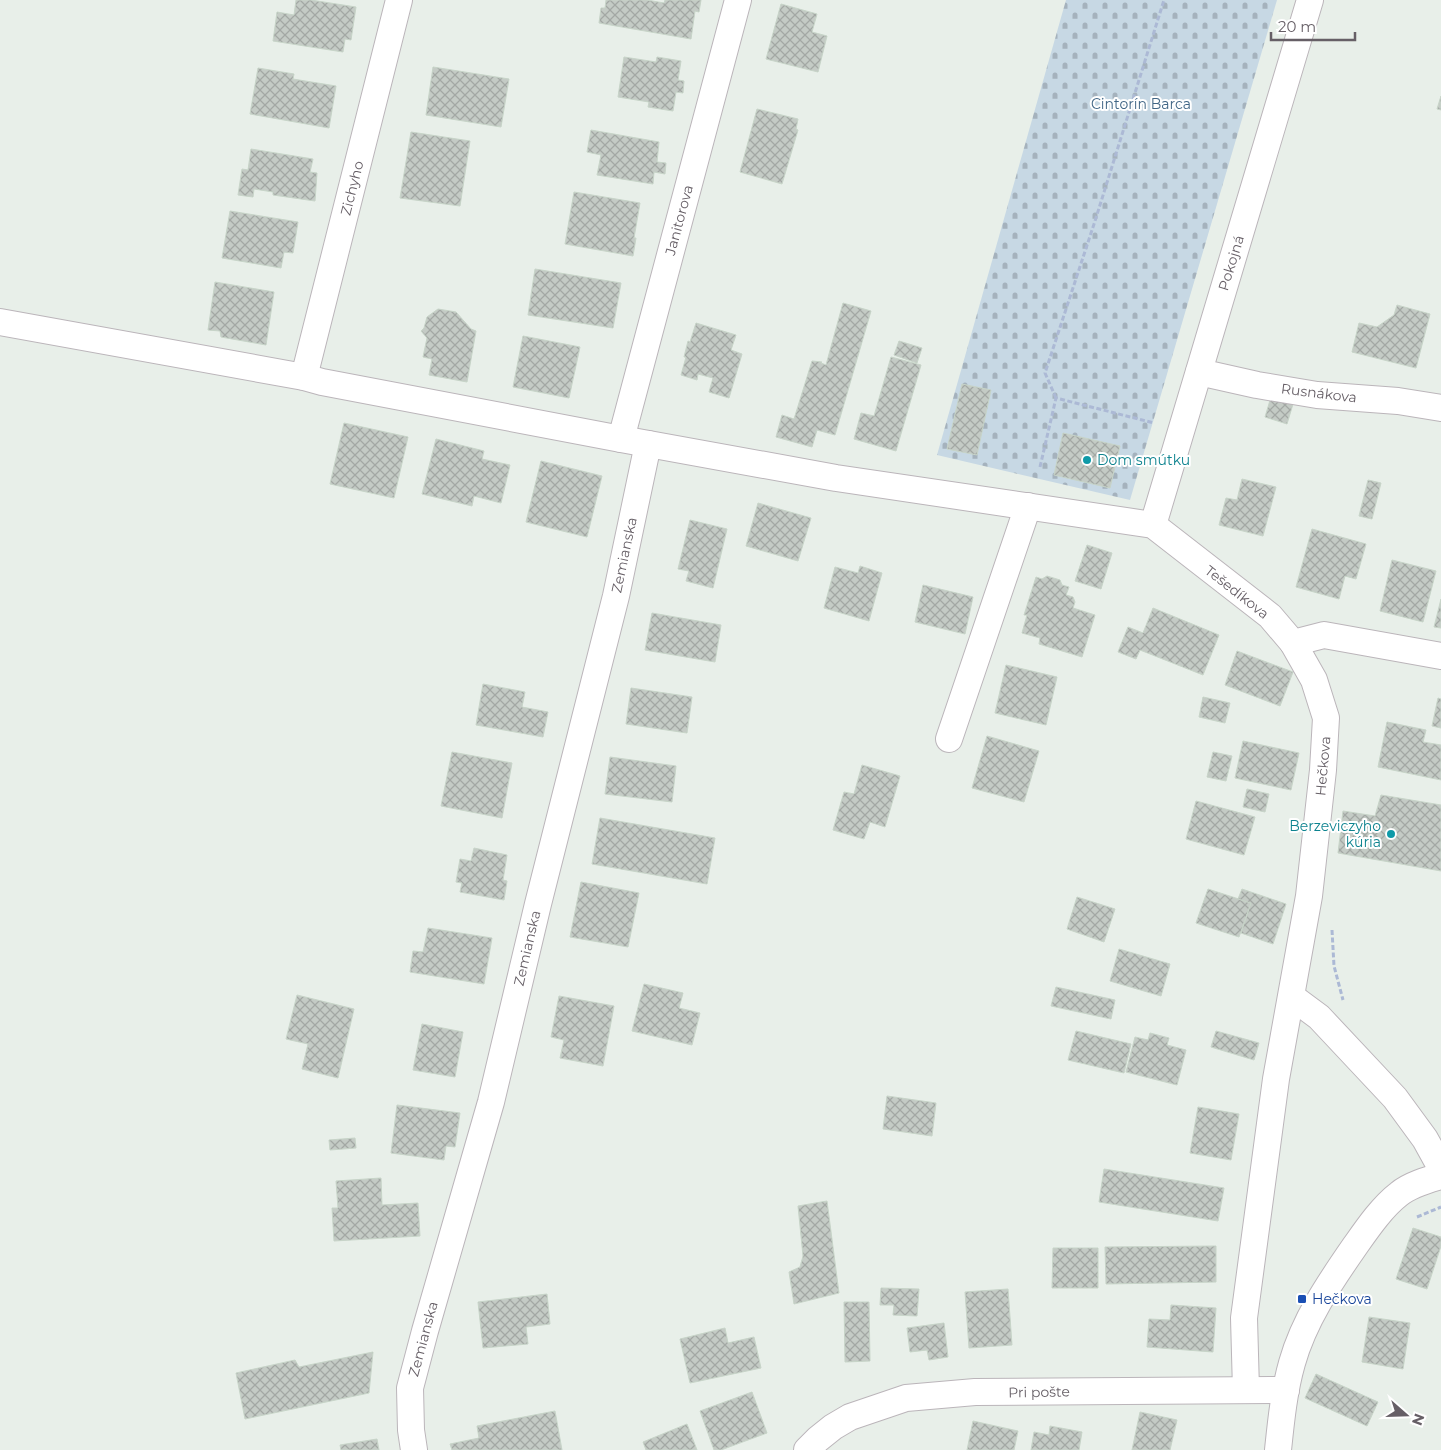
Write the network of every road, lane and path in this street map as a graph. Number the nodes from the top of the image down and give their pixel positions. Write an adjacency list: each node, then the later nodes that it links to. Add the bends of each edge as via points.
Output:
1 (399, 0): 7 (street, Zichyho)
2 (738, 0): 11 (street, Janitorova)
3 (1164, 0): 8 (path, via 1045,373)
4 (1310, 0): 6 (street, Pokojná)
5 (0, 322): 7 (street)
6 (1199, 372): 9 (street, Rusnákova, via 1317,395); 10 (street, Pokojná)
7 (304, 377): 11 (street)
8 (1056, 398): 10 (path); 13 (path)
9 (1441, 408)
10 (1181, 429): 15 (street, Pokojná)
11 (621, 439): 12 (street)
12 (648, 444): 14 (street, via 836,478); 26 (street, Zemianska, via 616,596 491,1102 410,1388)
13 (1040, 467)
14 (1028, 506): 15 (street); 18 (street)
15 (1153, 526): 16 (street, Tešedíkova, via 1270,616)
16 (1293, 643): 17 (street, via 1324,635); 20 (street, Hečkova, via 1314,680 1326,718 1309,896)
17 (1441, 656)
18 (949, 739)
19 (1332, 927): 21 (path, via 1334,966)
20 (1292, 997): 22 (street, via 1319,1017 1395,1098 1425,1139); 24 (street, Hečkova, via 1276,1079 1244,1318)
21 (1343, 1000)
22 (1441, 1168)
23 (1441, 1176): 25 (street, via 1400,1193 1368,1228 1315,1307 1300,1340)
24 (1246, 1390): 25 (street, Pri pošte); 27 (street, Pri pošte, via 975,1392 906,1398 850,1417)
25 (1286, 1390): 28 (street)
26 (414, 1450)
27 (807, 1450)
28 (1278, 1450)

